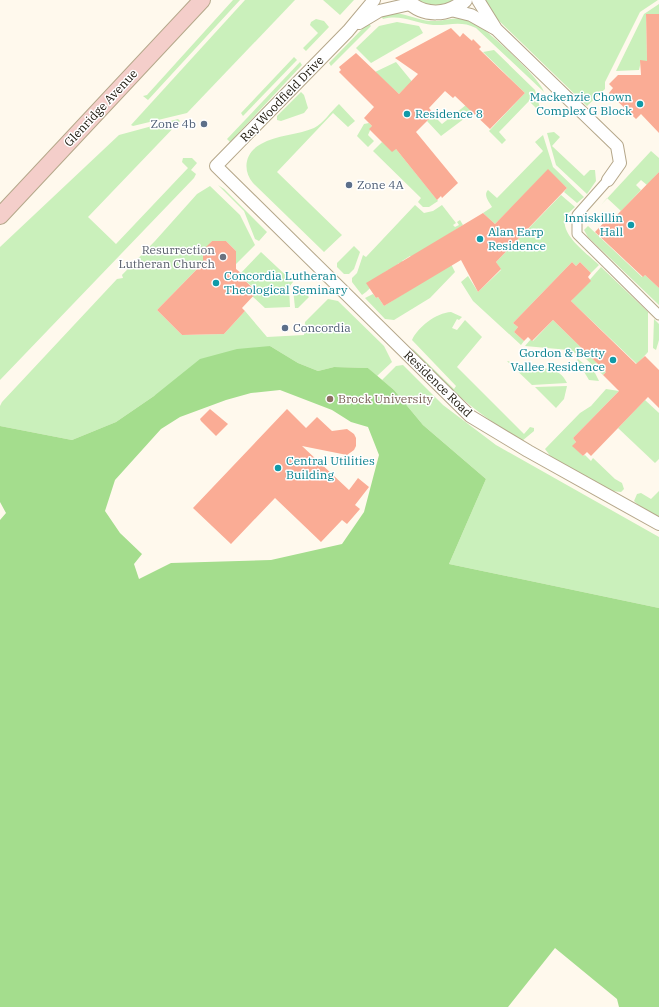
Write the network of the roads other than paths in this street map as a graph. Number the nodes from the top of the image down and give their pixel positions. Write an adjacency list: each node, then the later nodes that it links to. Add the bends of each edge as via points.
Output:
1 (202, 0): 11 (main road, Glenridge Avenue)
2 (374, 0): 8 (street, Ray Woodfield Drive)
3 (465, 0): 6 (street)
4 (478, 0): 7 (street)
5 (408, 2): 6 (street, via 430,12); 8 (street, Ray Woodfield Drive, via 379,11)
6 (451, 10): 7 (street, via 471,15)
7 (496, 29): 10 (street, via 617,146 620,163)
8 (348, 30): 9 (street, Ray Woodfield Drive)
9 (216, 166): 13 (street, Residence Road, via 470,416 528,452)
10 (608, 180): 12 (street, via 577,216 577,234)
11 (0, 216)
12 (659, 315)
13 (659, 524)

